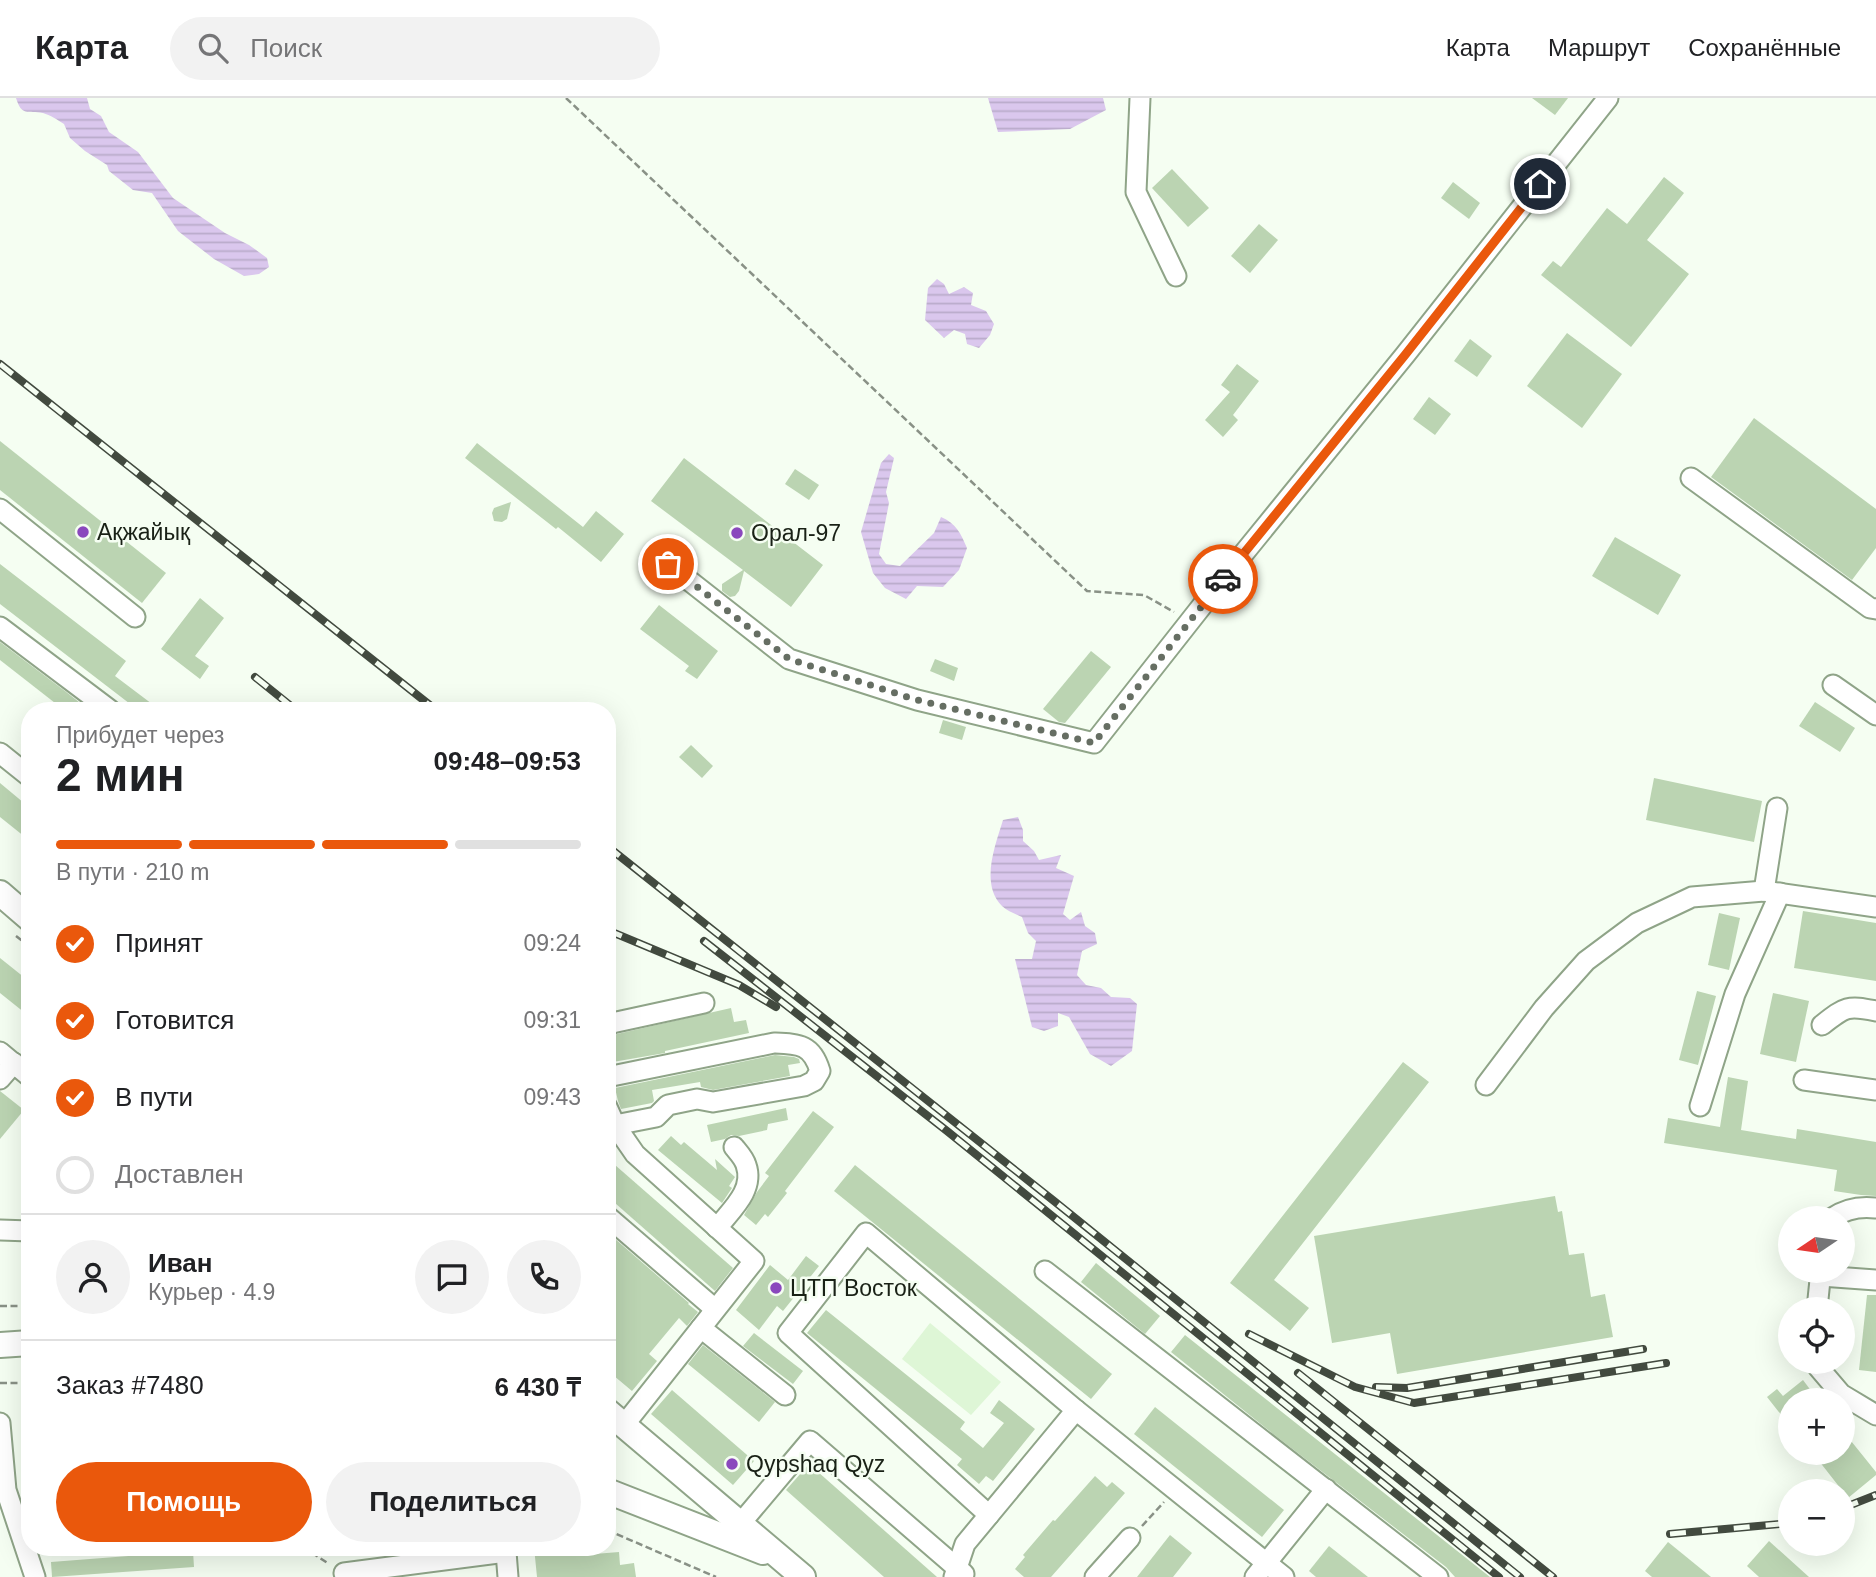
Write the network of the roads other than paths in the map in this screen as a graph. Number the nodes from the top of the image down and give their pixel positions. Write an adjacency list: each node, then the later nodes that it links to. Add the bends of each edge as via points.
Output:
1 (1140, 98): 3 (street, via 1136,192)
2 (1608, 98): 6 (street, via 1094,743 917,700 789,659)
3 (1176, 276)
4 (1691, 478): 7 (street)
5 (0, 509): 8 (street)
6 (668, 564)
7 (1876, 609)
8 (135, 617)
9 (0, 626): 11 (street)
10 (1833, 685): 12 (street)
11 (100, 702)
12 (1876, 715)
13 (0, 753): 14 (street)
14 (21, 770)
15 (1776, 808): 16 (street)
16 (1772, 892): 18 (street); 28 (street, via 1692,897 1637,923 1586,961); 30 (street)
17 (0, 894): 19 (main road)
18 (1876, 907)
19 (21, 912)
20 (704, 1003): 22 (street)
21 (1876, 1011): 23 (street, via 1854,1006)
22 (616, 1022)
23 (1822, 1025)
24 (19, 1065): 26 (street)
25 (616, 1075): 31 (street, via 774,1043 797,1044 810,1051 820,1071 804,1086 668,1105 656,1117)
26 (0, 1079)
27 (1804, 1080): 29 (street)
28 (1486, 1085)
29 (1876, 1090)
30 (1700, 1106)
31 (616, 1116)
32 (616, 1124): 37 (street, via 635,1154)
33 (734, 1147): 37 (street, via 746,1163 746,1192)
34 (1855, 1208): 35 (street)
35 (1876, 1208)
36 (616, 1224): 43 (street)
37 (717, 1228): 43 (street, via 754,1261)
38 (0, 1230): 39 (street)
39 (21, 1231)
40 (1045, 1271): 55 (street)
41 (1855, 1277): 42 (street)
42 (1876, 1280)
43 (715, 1309): 44 (street)
44 (701, 1328): 48 (street); 51 (street)
45 (21, 1344): 46 (main road)
46 (0, 1345)
47 (1824, 1374): 50 (street, via 1840,1394)
48 (785, 1395)
49 (1076, 1410): 57 (street); 57 (street, via 866,1233 788,1333); 65 (street, via 1175,1490)
50 (1876, 1415)
51 (616, 1417)
52 (616, 1419): 58 (main road)
53 (0, 1423): 54 (street)
54 (2, 1457): 59 (street, via 6,1490)
55 (1326, 1489): 65 (street); 72 (street)
56 (616, 1495): 64 (main road)
57 (989, 1515): 67 (street, via 965,1544)
58 (740, 1524): 64 (main road); 67 (street, via 810,1441)
59 (21, 1527)
60 (1130, 1538): 70 (street)
61 (30, 1556): 68 (street)
62 (464, 1556): 66 (street)
63 (507, 1556): 69 (street)
64 (789, 1570)
65 (1261, 1570): 71 (street)
66 (344, 1573)
67 (959, 1574)
68 (35, 1577)
69 (508, 1577)
70 (1095, 1577)
71 (1284, 1577)
72 (1438, 1577)

